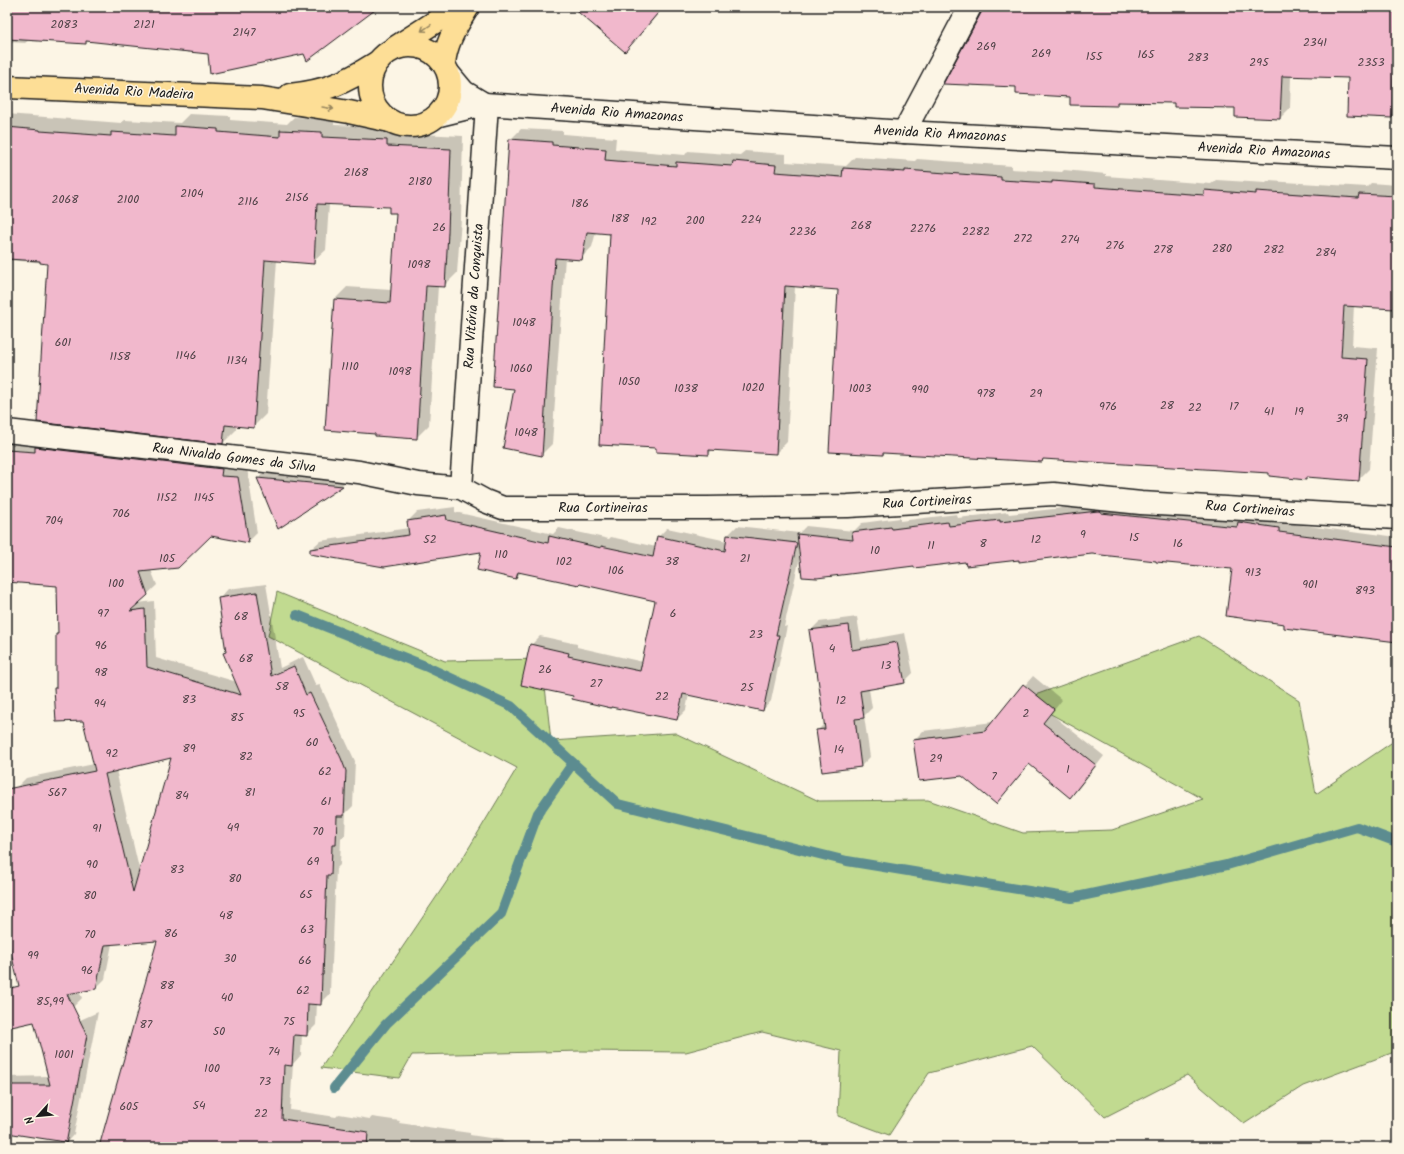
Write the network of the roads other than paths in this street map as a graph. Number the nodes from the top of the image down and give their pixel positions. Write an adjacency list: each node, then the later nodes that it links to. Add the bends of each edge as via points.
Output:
1 (454, 7): 4 (main road, one-way to 4)
2 (468, 7): 6 (main road, via 449,39 445,53)
3 (970, 7): 12 (street)
4 (396, 48): 5 (main road, via 385,54); 6 (main road, via 410,45 423,48 435,54)
5 (376, 64): 8 (main road, Avenida Rio Madeira, via 327,89); 11 (main road, via 371,76 371,95 379,113)
6 (446, 69): 9 (street, Avenida Rio Amazonas, via 464,92); 10 (main road, via 450,96)
7 (7, 87): 8 (main road, Avenida Rio Madeira)
8 (262, 98): 11 (main road, Avenida Rio Madeira, one-way to 11)
9 (485, 104): 10 (street, Avenida Rio Amazonas); 12 (street, Avenida Rio Amazonas); 15 (street, Rua Vitória da Conquista)
10 (439, 115): 11 (main road, via 428,123 415,127 402,126)
11 (390, 121)
12 (904, 132): 13 (street, Avenida Rio Amazonas)
13 (1397, 158)
14 (7, 431): 15 (street, Rua Nivaldo Gomes da Silva, via 359,472 418,484)
15 (461, 488): 16 (street, Rua Cortineiras, via 485,502 503,508 848,506 1054,494 1140,503)
16 (1397, 518)

